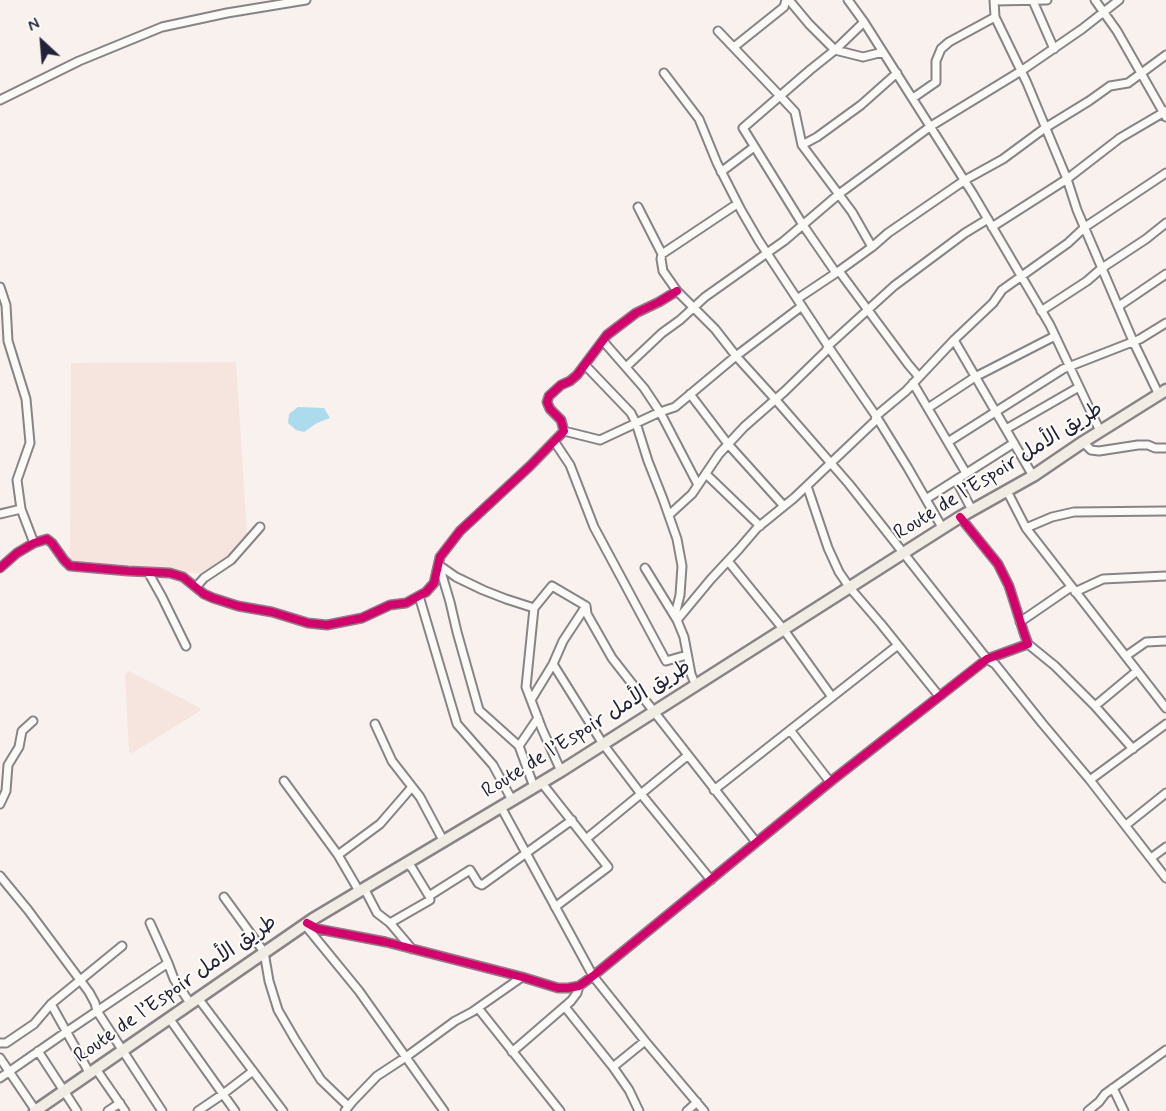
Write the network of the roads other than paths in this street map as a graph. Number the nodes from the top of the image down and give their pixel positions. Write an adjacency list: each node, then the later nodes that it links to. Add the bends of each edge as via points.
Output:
1 (306, 0): 24 (street, via 162,27 79,61)
2 (787, 0): 13 (street, via 784,7); 15 (street)
3 (1047, 0): 8 (street)
4 (1095, 0): 9 (street)
5 (1119, 0): 9 (street)
6 (852, 1): 11 (street)
7 (994, 1): 8 (street); 10 (street)
8 (1033, 1): 14 (street)
9 (1104, 12): 14 (street); 21 (street)
10 (995, 17): 18 (street); 23 (street, via 941,49 936,61 936,82)
11 (864, 22): 15 (street); 16 (street)
12 (718, 31): 13 (street)
13 (734, 47): 22 (street)
14 (1054, 49): 18 (street)
15 (835, 50): 16 (street, via 863,57); 22 (street)
16 (884, 52): 20 (street)
17 (1166, 55): 21 (street)
18 (1021, 71): 26 (street); 27 (street)
19 (664, 73): 30 (street, via 699,119)
20 (897, 73): 23 (street); 28 (street, via 861,105)
21 (1141, 74): 25 (street); 27 (street, via 1128,83 1110,86)
22 (780, 96): 28 (street, via 795,112); 29 (street, via 743,128)
23 (913, 98): 26 (street)
24 (0, 100)
25 (1165, 114): 32 (street, via 1120,138)
26 (931, 126): 33 (street); 34 (street)
27 (1045, 128): 32 (street); 33 (street, via 1003,159)
28 (802, 145): 34 (street)
29 (754, 147): 30 (street); 39 (street)
30 (721, 172): 35 (street)
31 (1166, 173): 41 (street)
32 (1067, 179): 40 (street); 41 (street)
33 (965, 180): 37 (street); 42 (street)
34 (839, 194): 39 (street); 42 (street)
35 (737, 204): 43 (street); 44 (street)
36 (638, 207): 44 (street)
37 (988, 219): 40 (street); 55 (street, via 894,286)
38 (1166, 223): 45 (street)
39 (803, 225): 43 (street); 46 (street)
40 (992, 226): 48 (street)
41 (1085, 227): 45 (street); 48 (street)
42 (872, 247): 46 (street)
43 (767, 252): 51 (street); 54 (street)
44 (662, 254): 50 (street, via 663,271)
45 (1102, 267): 53 (street); 56 (street)
46 (837, 272): 51 (street); 55 (street)
47 (1166, 274): 53 (street)
48 (1021, 276): 56 (street); 59 (street, via 1002,290)
49 (0, 287): 97 (street, via 6,305 8,341 26,399 30,443 17,480)
50 (677, 291): 54 (street); 60 (street, via 636,313)
51 (797, 299): 52 (street)
52 (802, 306): 62 (street); 63 (street)
53 (1119, 306): 61 (street)
54 (693, 308): 63 (street); 66 (street)
55 (868, 310): 62 (street); 68 (street)
56 (1041, 311): 58 (street)
57 (1166, 323): 61 (street)
58 (1055, 336): 65 (street); 67 (street)
59 (954, 340): 67 (street); 68 (street)
60 (603, 341): 64 (street); 66 (street)
61 (1133, 341): 65 (street); 70 (street)
62 (828, 346): 72 (street); 76 (street)
63 (736, 356): 71 (street); 72 (street)
64 (585, 365): 77 (street); 79 (street, via 547,402)
65 (1070, 366): 69 (street); 74 (street)
66 (626, 367): 75 (street)
67 (975, 377): 73 (street); 74 (street)
68 (916, 380): 73 (street); 76 (street)
69 (1079, 387): 78 (street); 80 (street)
70 (1162, 392): 80 (highway, Route de l’Espoir طريق الأمل)
71 (690, 394): 75 (street, via 675,407); 85 (street)
72 (776, 399): 85 (street); 87 (street)
73 (928, 408): 82 (street)
74 (996, 411): 78 (street); 82 (street)
75 (660, 412): 77 (street); 92 (street)
76 (876, 416): 87 (street); 95 (street)
77 (636, 423): 79 (street, via 600,440); 101 (street)
78 (1006, 429): 84 (street)
79 (564, 431): 81 (street)
80 (1100, 431): 83 (highway, Route de l’Espoir طريق الأمل)
81 (554, 441): 110 (street, via 460,531 440,557); 128 (street, via 570,465 594,526 666,662)
82 (948, 442): 88 (street)
83 (1083, 442): 86 (street, via 1091,450 1099,451 1138,445); 90 (highway, Route de l’Espoir طريق الأمل)
84 (1014, 443): 88 (street); 90 (street)
85 (728, 444): 89 (street); 96 (street)
86 (1166, 448)
87 (831, 463): 93 (street); 108 (street)
88 (966, 473): 91 (street)
89 (706, 474): 92 (street); 103 (street)
90 (1033, 476): 94 (highway, Route de l’Espoir طريق الأمل)
91 (956, 480): 95 (street); 98 (street)
92 (698, 485): 101 (street)
93 (807, 486): 96 (street); 116 (street, via 838,572)
94 (1006, 491): 98 (highway, Route de l’Espoir طريق الأمل); 105 (street)
95 (926, 499): 106 (street)
96 (783, 506): 103 (street)
97 (21, 508): 100 (street); 107 (street)
98 (972, 510): 102 (highway, Route de l’Espoir طريق الأمل)
99 (1166, 511): 105 (street, via 1074,512)
100 (0, 514)
101 (669, 515): 121 (street, via 682,566)
102 (960, 517): 106 (highway, Route de l’Espoir طريق الأمل); 122 (street, via 998,564 1010,586)
103 (760, 526): 109 (street)
104 (260, 527): 115 (street, via 231,560)
105 (1026, 528): 117 (street)
106 (943, 529): 108 (highway, Route de l’Espoir طريق الأمل)
107 (34, 543): 111 (street); 113 (street, via 52,543 70,566)
108 (903, 555): 116 (highway, Route de l’Espoir طريق الأمل); 130 (street)
109 (728, 561): 121 (street); 123 (street)
110 (439, 565): 118 (street, via 434,583); 120 (street, via 483,590); 146 (street, via 479,710)
111 (0, 568)
112 (645, 568): 121 (street)
113 (148, 572): 115 (street, via 183,577); 127 (street)
114 (1166, 576): 117 (street, via 1103,579)
115 (196, 587): 118 (street, via 204,594 238,606 327,625 362,618)
116 (850, 588): 123 (highway, Route de l’Espoir طريق الأمل); 126 (street)
117 (1073, 589): 122 (street); 129 (street)
118 (419, 596): 158 (street, via 457,724 493,765)
119 (586, 606): 120 (street, via 552,586); 131 (street); 139 (street, via 612,658)
120 (534, 608): 136 (street, via 526,687)
121 (677, 620): 128 (street)
122 (1020, 622): 125 (street)
123 (784, 630): 133 (highway, Route de l’Espoir طريق الأمل); 135 (street)
124 (1166, 641): 129 (street, via 1146,642)
125 (1028, 644): 130 (street); 137 (street)
126 (898, 645): 134 (street); 135 (street)
127 (186, 646)
128 (687, 654): 133 (street)
129 (1126, 656): 132 (street)
130 (987, 659): 134 (street); 150 (street)
131 (553, 664): 136 (street); 145 (street)
132 (1137, 671): 137 (street); 138 (street)
133 (696, 686): 139 (highway, Route de l’Espoir طريق الأمل)
134 (939, 696): 152 (street)
135 (832, 697): 144 (street)
136 (531, 700): 140 (street)
137 (1095, 706): 147 (street)
138 (1166, 708)
139 (654, 712): 145 (highway, Route de l’Espoir طريق الأمل); 148 (street)
140 (538, 718): 146 (street); 149 (street)
141 (33, 721): 159 (street, via 22,730 19,747 8,765 6,791)
142 (375, 724): 154 (street, via 392,761)
143 (1166, 724): 147 (street)
144 (790, 730): 152 (street); 155 (street)
145 (603, 744): 149 (highway, Route de l’Espoir طريق الأمل); 157 (street)
146 (519, 746): 153 (street)
147 (1133, 748): 150 (street)
148 (687, 756): 155 (street); 157 (street)
149 (561, 771): 153 (highway, Route de l’Espoir طريق الأمل)
150 (1090, 780): 162 (street)
151 (284, 781): 168 (street)
152 (830, 783): 165 (street)
153 (538, 785): 158 (highway, Route de l’Espoir طريق الأمل); 161 (street)
154 (412, 787): 164 (street); 168 (street, via 380,824)
155 (714, 790): 165 (street)
156 (1166, 793): 162 (street)
157 (641, 794): 163 (street); 173 (street)
158 (512, 800): 160 (highway, Route de l’Espoir طريق الأمل)
159 (0, 804)
160 (501, 807): 164 (highway, Route de l’Espoir طريق الأمل); 167 (street)
161 (572, 820): 163 (street); 167 (street)
162 (1126, 825): 169 (street)
163 (586, 839): 177 (street, via 608,867)
164 (444, 842): 170 (highway, Route de l’Espoir طريق الأمل)
165 (756, 842): 173 (street)
166 (1166, 848): 169 (street)
167 (526, 854): 175 (street, via 482,885 470,870); 177 (street)
168 (338, 855): 174 (street)
169 (1151, 858): 172 (street)
170 (407, 863): 174 (highway, Route de l’Espoir طريق الأمل); 175 (street)
171 (0, 876): 187 (street)
172 (1166, 878)
173 (711, 880): 185 (street)
174 (362, 890): 179 (street, via 376,913); 180 (highway, Route de l’Espoir طريق الأمل)
175 (429, 896): 179 (street, via 430,900)
176 (224, 897): 183 (street)
177 (555, 907): 185 (street)
178 (150, 923): 184 (street)
179 (390, 923): 182 (street)
180 (306, 924): 182 (street); 183 (highway, Route de l’Espoir طريق الأمل); 203 (street)
181 (122, 945): 187 (street)
182 (412, 949): 186 (street)
183 (264, 952): 189 (highway, Route de l’Espoir طريق الأمل); 214 (street, via 278,1010 321,1080)
184 (168, 963): 189 (street, via 174,978); 193 (street)
185 (594, 976): 188 (street); 196 (street)
186 (522, 977): 188 (street, via 558,988); 192 (street)
187 (80, 980): 190 (street); 193 (street)
188 (579, 986): 191 (street)
189 (194, 1000): 194 (highway, Route de l’Espoir طريق الأمل); 206 (street)
190 (51, 1004): 195 (street); 197 (street, via 34,1024)
191 (565, 1007): 200 (street); 204 (street)
192 (478, 1008): 200 (street); 203 (street)
193 (97, 1011): 195 (street); 199 (street)
194 (169, 1018): 199 (highway, Route de l’Espoir طريق الأمل); 211 (street)
195 (66, 1032): 198 (street); 205 (street)
196 (645, 1041): 204 (street); 212 (street)
197 (0, 1043)
198 (38, 1051): 207 (street); 210 (street)
199 (122, 1051): 205 (highway, Route de l’Espoir طريق الأمل); 220 (street)
200 (512, 1052): 215 (street)
201 (1166, 1052): 209 (street)
202 (0, 1058): 207 (street)
203 (406, 1058): 214 (street, via 377,1076); 224 (street)
204 (613, 1066): 225 (street)
205 (93, 1071): 210 (highway, Route de l’Espoir طريق الأمل); 213 (street)
206 (253, 1071): 211 (street); 223 (street)
207 (9, 1072): 208 (street); 216 (street)
208 (0, 1078)
209 (1113, 1088): 228 (street); 229 (street)
210 (64, 1092): 216 (highway, Route de l’Espoir طريق الأمل); 217 (street)
211 (223, 1094): 221 (street); 222 (street)
212 (697, 1102): 226 (street); 227 (street)
213 (120, 1103): 218 (street); 219 (street)
214 (347, 1109)
215 (556, 1110)
216 (36, 1111)
217 (76, 1111)
218 (108, 1111)
219 (125, 1111)
220 (162, 1111)
221 (198, 1111)
222 (236, 1111)
223 (283, 1111)
224 (444, 1111)
225 (639, 1111)
226 (687, 1111)
227 (704, 1111)
228 (1088, 1111)
229 (1124, 1111)

